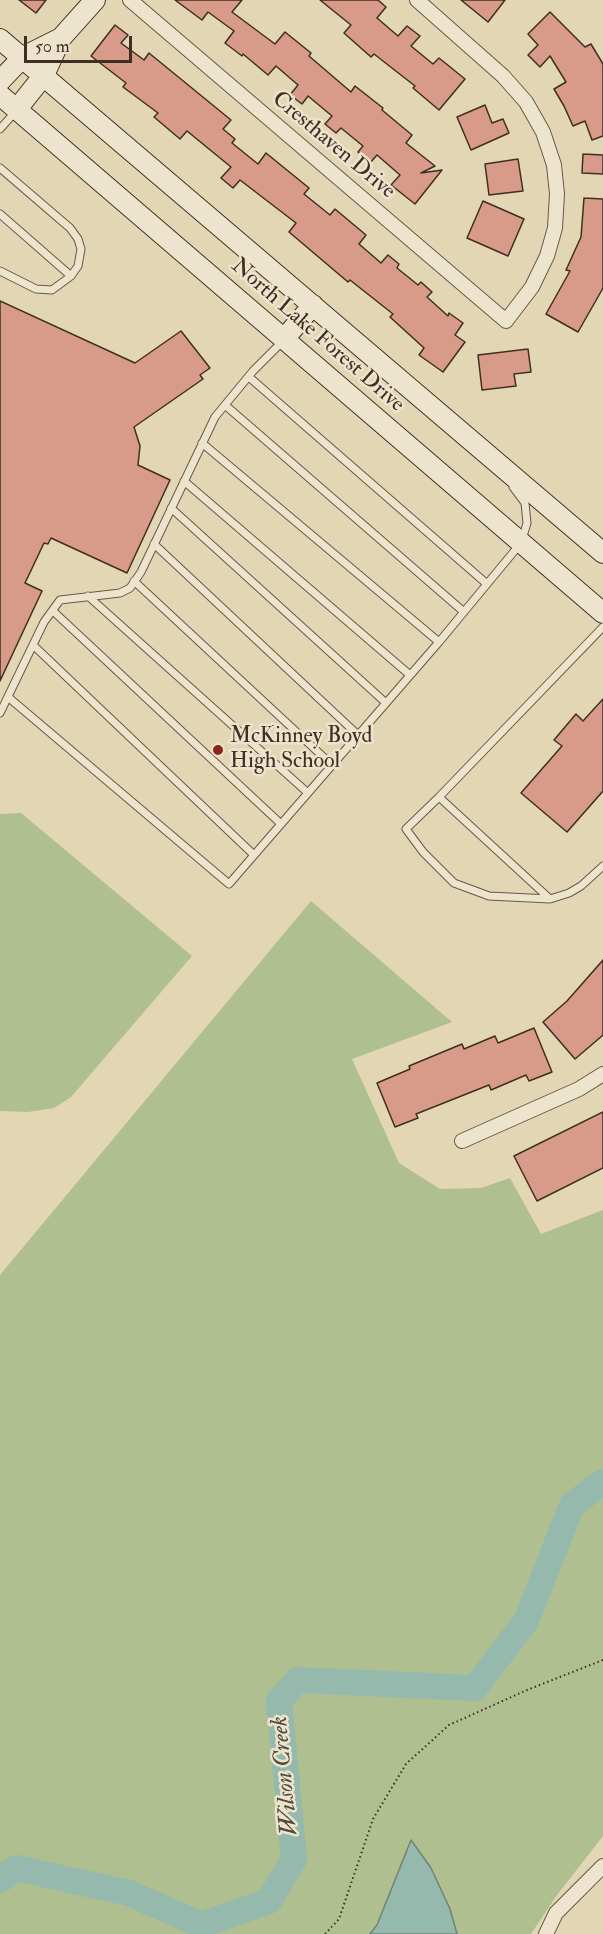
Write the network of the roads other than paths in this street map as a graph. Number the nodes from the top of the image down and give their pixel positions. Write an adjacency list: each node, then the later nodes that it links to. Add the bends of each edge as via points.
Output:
1 (95, 0): 4 (main road)
2 (130, 0): 3 (street, Cresthaven Drive, via 506,321 532,287 547,256 555,228 554,165 543,132 526,102 503,76)
3 (417, 0)
4 (61, 38): 6 (main road); 7 (main road)
5 (0, 39): 6 (main road, North Lake Forest Drive)
6 (23, 57): 7 (main road, North Lake Forest Drive); 8 (main road)
7 (44, 75): 10 (main road); 16 (main road, North Lake Forest Drive)
8 (0, 81)
9 (0, 95): 10 (main road, North Lake Forest Drive)
10 (17, 109): 11 (lane); 17 (main road, North Lake Forest Drive)
11 (0, 129)
12 (0, 168): 15 (lane, via 74,233 81,249 78,266)
13 (0, 214): 15 (lane)
14 (0, 271): 15 (lane, via 36,290 52,290)
15 (71, 276)
16 (313, 305): 17 (main road); 21 (main road, North Lake Forest Drive)
17 (285, 339): 18 (lane); 24 (main road, North Lake Forest Drive)
18 (249, 377): 19 (lane); 28 (lane)
19 (225, 405): 20 (lane); 31 (lane)
20 (202, 443): 22 (lane); 34 (lane)
21 (492, 458): 24 (lane, via 525,503); 26 (main road, North Lake Forest Drive)
22 (184, 481): 23 (lane); 36 (lane)
23 (171, 508): 25 (lane); 38 (lane)
24 (521, 543): 28 (lane); 32 (main road, North Lake Forest Drive)
25 (154, 544): 27 (lane); 40 (lane)
26 (603, 553)
27 (134, 581): 29 (lane, via 120,593); 41 (lane)
28 (487, 584): 31 (lane)
29 (88, 596): 30 (lane, via 60,600); 42 (lane)
30 (52, 611): 35 (lane); 44 (lane)
31 (464, 612): 34 (lane)
32 (603, 613)
33 (603, 627): 43 (lane)
34 (439, 642): 36 (lane)
35 (33, 645): 37 (lane); 45 (lane)
36 (410, 675): 38 (lane)
37 (8, 698): 39 (lane); 45 (lane, via 229,884)
38 (386, 703): 40 (lane)
39 (0, 713)
40 (358, 735): 41 (lane)
41 (332, 765): 42 (lane)
42 (308, 793): 44 (lane)
43 (440, 797): 47 (lane); 47 (lane, via 406,829 454,883 489,896)
44 (280, 824): 45 (lane)
45 (254, 855)
46 (603, 866): 47 (lane, via 581,886)
47 (550, 899)
48 (603, 1074): 49 (street, via 579,1089)
49 (462, 1141)
50 (601, 1871): 51 (street, via 556,1913)
51 (546, 1934)

